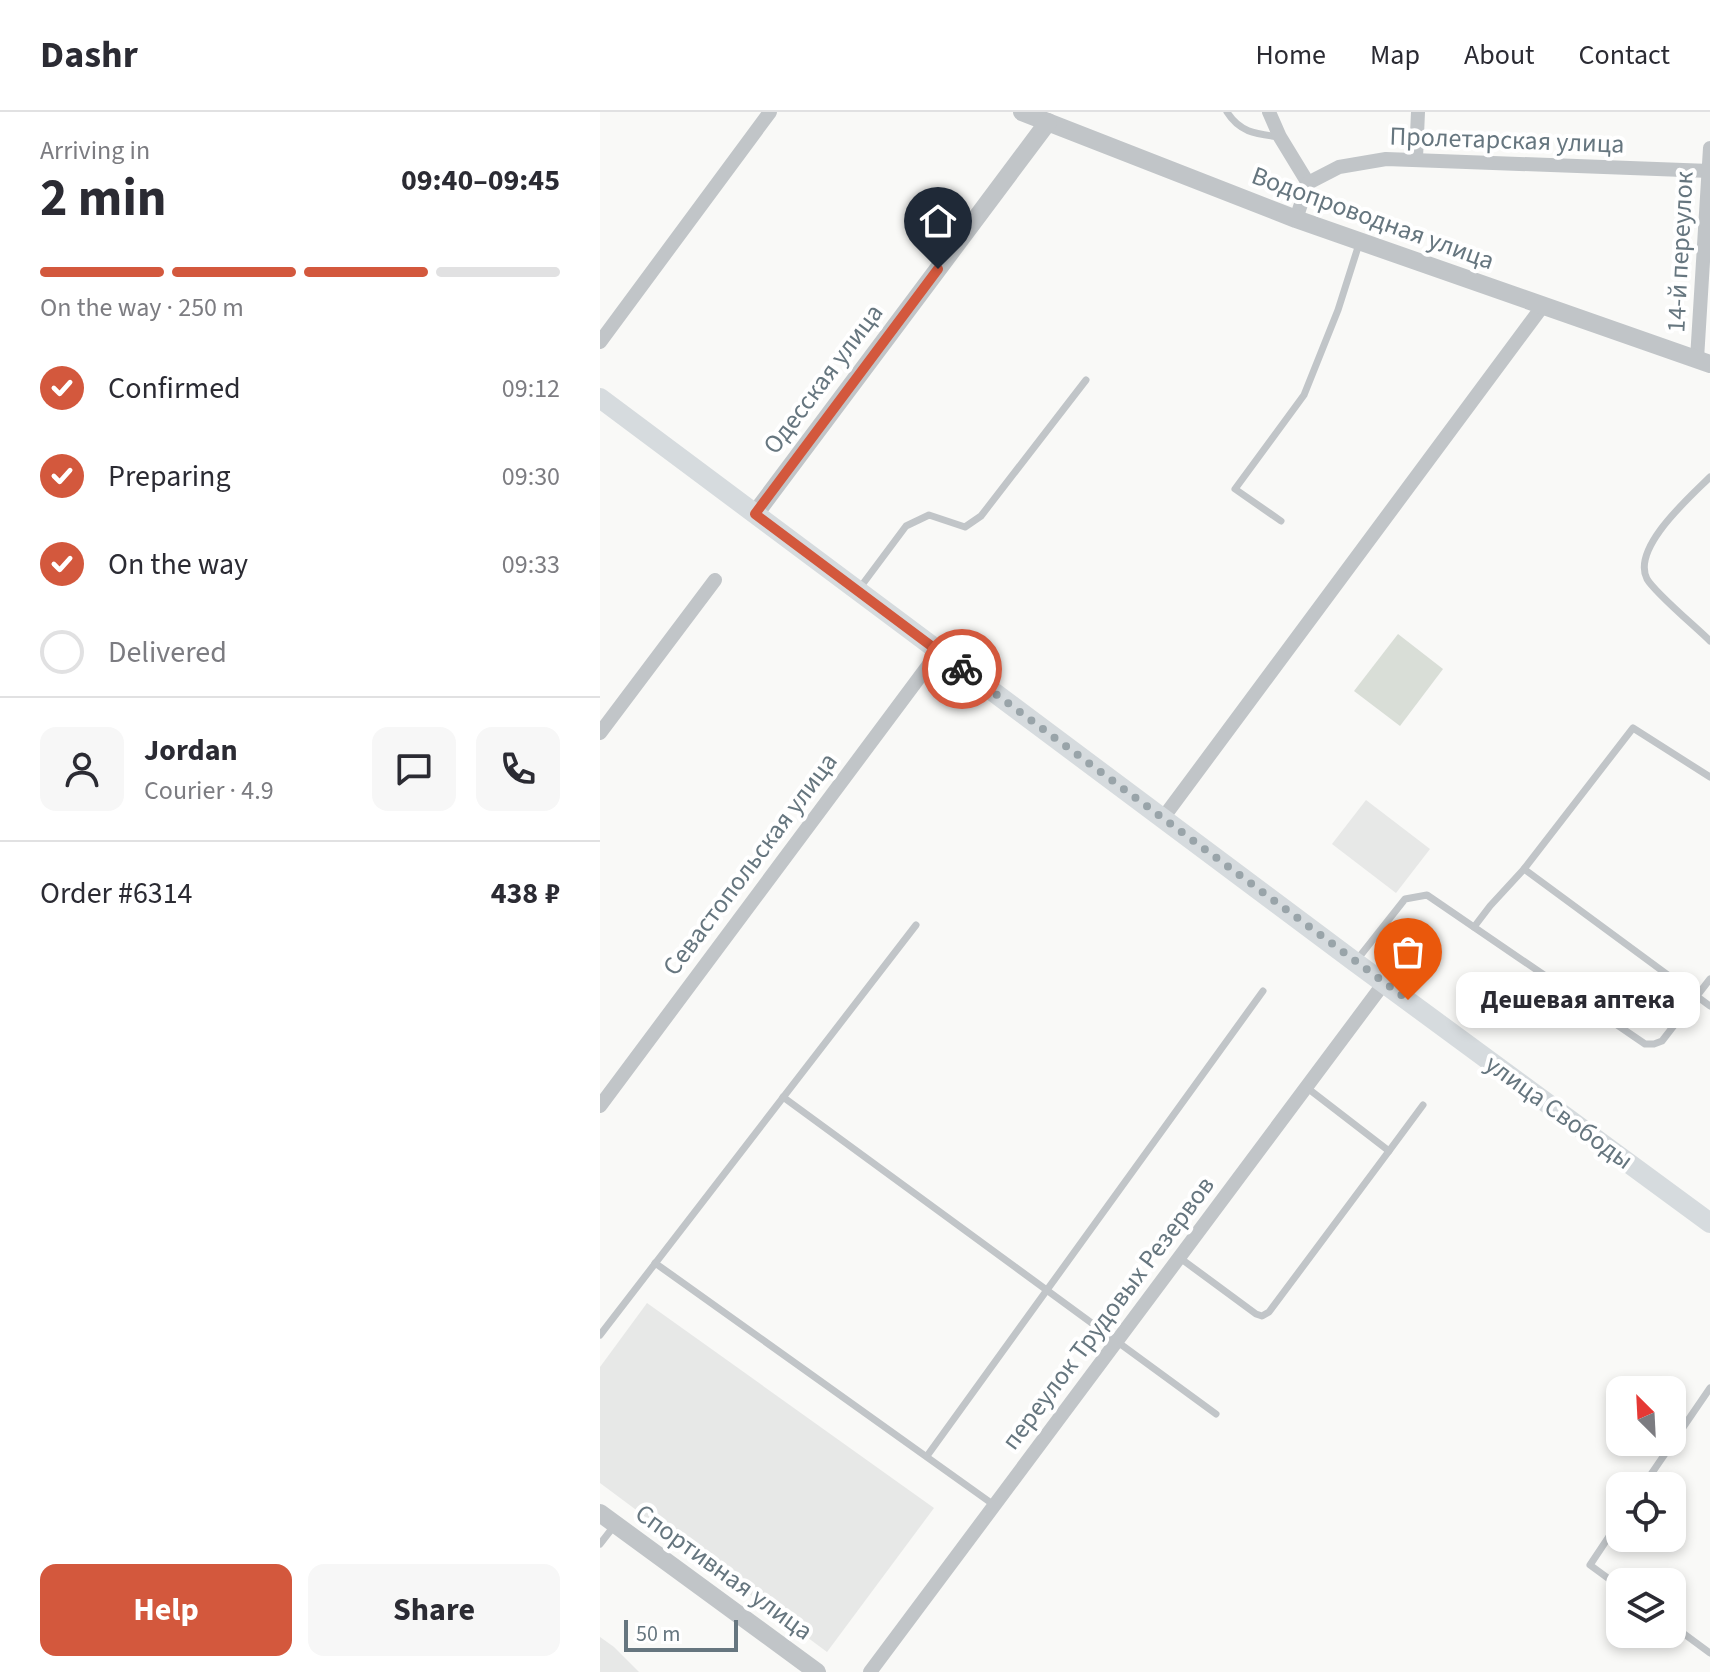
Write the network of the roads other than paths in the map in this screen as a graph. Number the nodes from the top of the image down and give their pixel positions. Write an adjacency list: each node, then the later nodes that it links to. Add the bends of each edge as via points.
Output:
1 (770, 112): 15 (street)
2 (1022, 112): 6 (street, Водопроводная улица)
3 (1227, 112): 7 (lane, via 1251,134)
4 (1269, 112): 7 (street)
5 (1418, 112): 9 (street)
6 (1048, 122): 12 (street, Водопроводная улица); 20 (street, Одесская улица)
7 (1280, 137): 11 (street)
8 (1710, 148): 10 (street, 14-й переулок)
9 (1416, 158): 10 (street, Пролетарская улица); 11 (street, Пролетарская улица, via 1339,167)
10 (1709, 171): 16 (street, 14-й переулок)
11 (1308, 183): 12 (street)
12 (1296, 219): 13 (street, Водопроводная улица)
13 (1359, 242): 14 (street, Водопроводная улица); 21 (lane, via 1304,395 1235,489)
14 (1542, 307): 16 (street, Водопроводная улица); 28 (street)
15 (600, 342)
16 (1704, 362)
17 (1086, 380): 23 (lane, via 981,516 965,527 929,515 906,526)
18 (600, 398): 20 (main road, улица Свободы)
19 (1710, 477): 24 (lane, via 1647,549 1643,566 1648,580)
20 (755, 514): 23 (main road, улица Свободы)
21 (1281, 521)
22 (715, 580): 26 (street)
23 (858, 590): 25 (main road, улица Свободы)
24 (1710, 641)
25 (939, 651): 28 (main road, улица Свободы); 41 (street, Севастопольская улица)
26 (600, 733)
27 (1710, 777): 29 (lane, via 1633,728)
28 (1163, 818): 32 (main road, улица Свободы)
29 (1524, 869): 31 (lane); 36 (lane)
30 (916, 925): 39 (lane)
31 (1474, 927): 32 (lane, via 1427,895 1405,899); 36 (lane, via 1645,1044 1662,1041)
32 (1355, 962): 34 (main road, улица Свободы)
33 (1710, 979): 36 (lane)
34 (1384, 983): 38 (street, переулок Трудовых Резервов); 43 (main road, улица Свободы)
35 (1263, 991): 46 (lane)
36 (1697, 996): 37 (lane)
37 (1710, 1006)
38 (1306, 1087): 42 (lane); 44 (street, переулок Трудовых Резервов)
39 (783, 1097): 45 (lane); 46 (lane)
40 (1423, 1105): 42 (lane)
41 (600, 1106)
42 (1389, 1151): 44 (lane, via 1262,1316)
43 (1710, 1223)
44 (1179, 1257): 48 (street, переулок Трудовых Резервов)
45 (655, 1263): 47 (lane); 51 (lane)
46 (1047, 1290): 48 (lane); 51 (lane)
47 (600, 1335)
48 (1116, 1341): 50 (lane); 53 (street, переулок Трудовых Резервов)
49 (1710, 1388): 52 (lane)
50 (1216, 1414)
51 (927, 1456): 53 (lane)
52 (1653, 1472)
53 (994, 1505): 61 (street, переулок Трудовых Резервов)
54 (608, 1519): 56 (lane); 60 (street, Спортивная улица)
55 (1606, 1541): 57 (lane, via 1590,1565)
56 (600, 1544)
57 (1606, 1577)
58 (1686, 1635): 59 (lane)
59 (1710, 1653)
60 (817, 1672)
61 (870, 1672)

